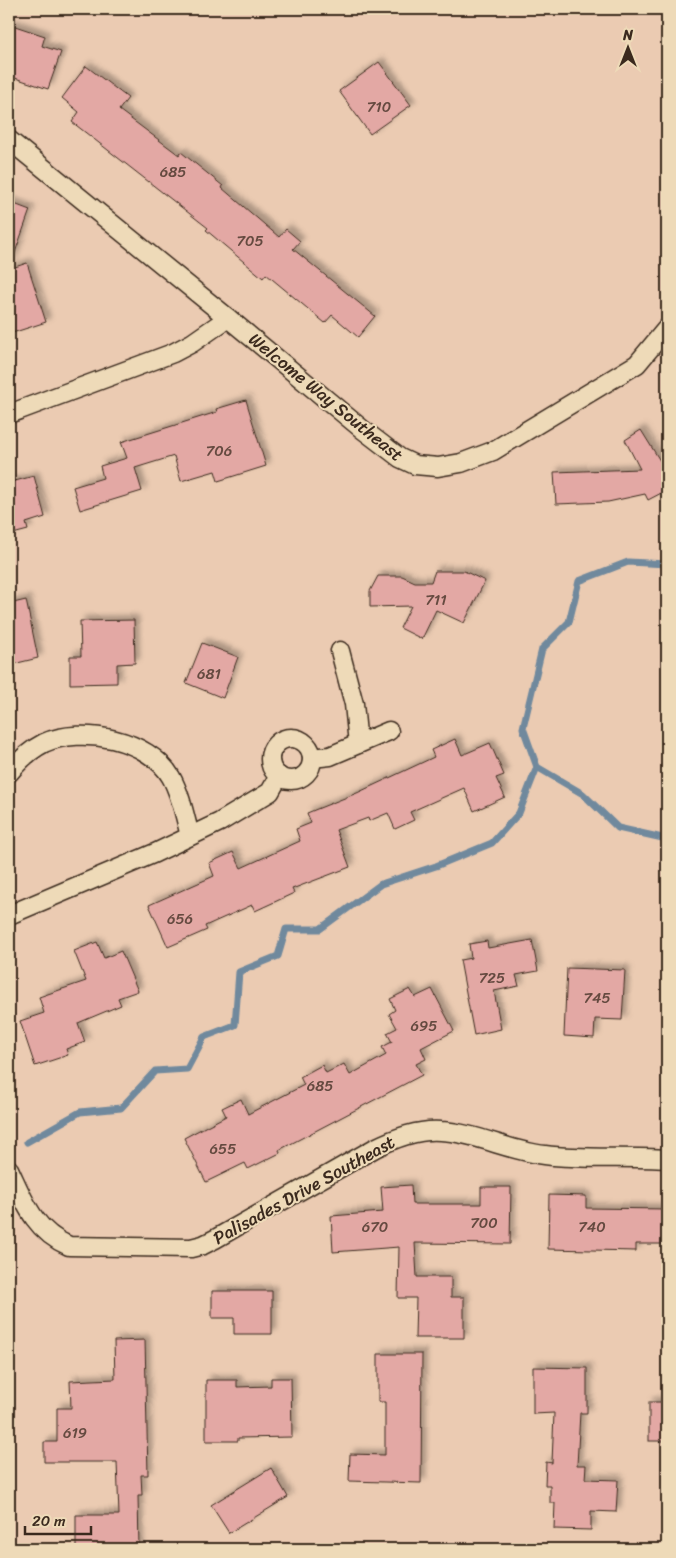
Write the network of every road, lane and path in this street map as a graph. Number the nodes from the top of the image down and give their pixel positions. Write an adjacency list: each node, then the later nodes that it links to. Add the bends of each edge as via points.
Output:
1 (9, 140): 2 (street, Welcome Way Southeast)
2 (228, 318): 3 (street, Welcome Way Southeast, via 400,458 415,465 438,466 460,463 493,451 619,376 637,364); 4 (street, via 192,344 173,353)
3 (667, 328)
4 (9, 414)
5 (340, 651): 7 (street, via 354,704)
6 (389, 731): 7 (street)
7 (358, 744): 8 (street, via 330,756)
8 (312, 758): 10 (street, via 308,771 298,779); 10 (street, via 307,745 301,740 280,740 269,758 273,772)
9 (9, 773): 11 (street, via 18,761 42,744 60,738 98,737 124,742 159,763 170,776)
10 (278, 776): 11 (street, via 270,792)
11 (190, 836): 12 (street)
12 (9, 915)
13 (667, 1159): 14 (street, Palisades Drive Southeast, via 526,1153 462,1134 439,1130 418,1133 396,1138 375,1148 215,1239 191,1248 69,1246 56,1241 35,1221)
14 (9, 1169)

